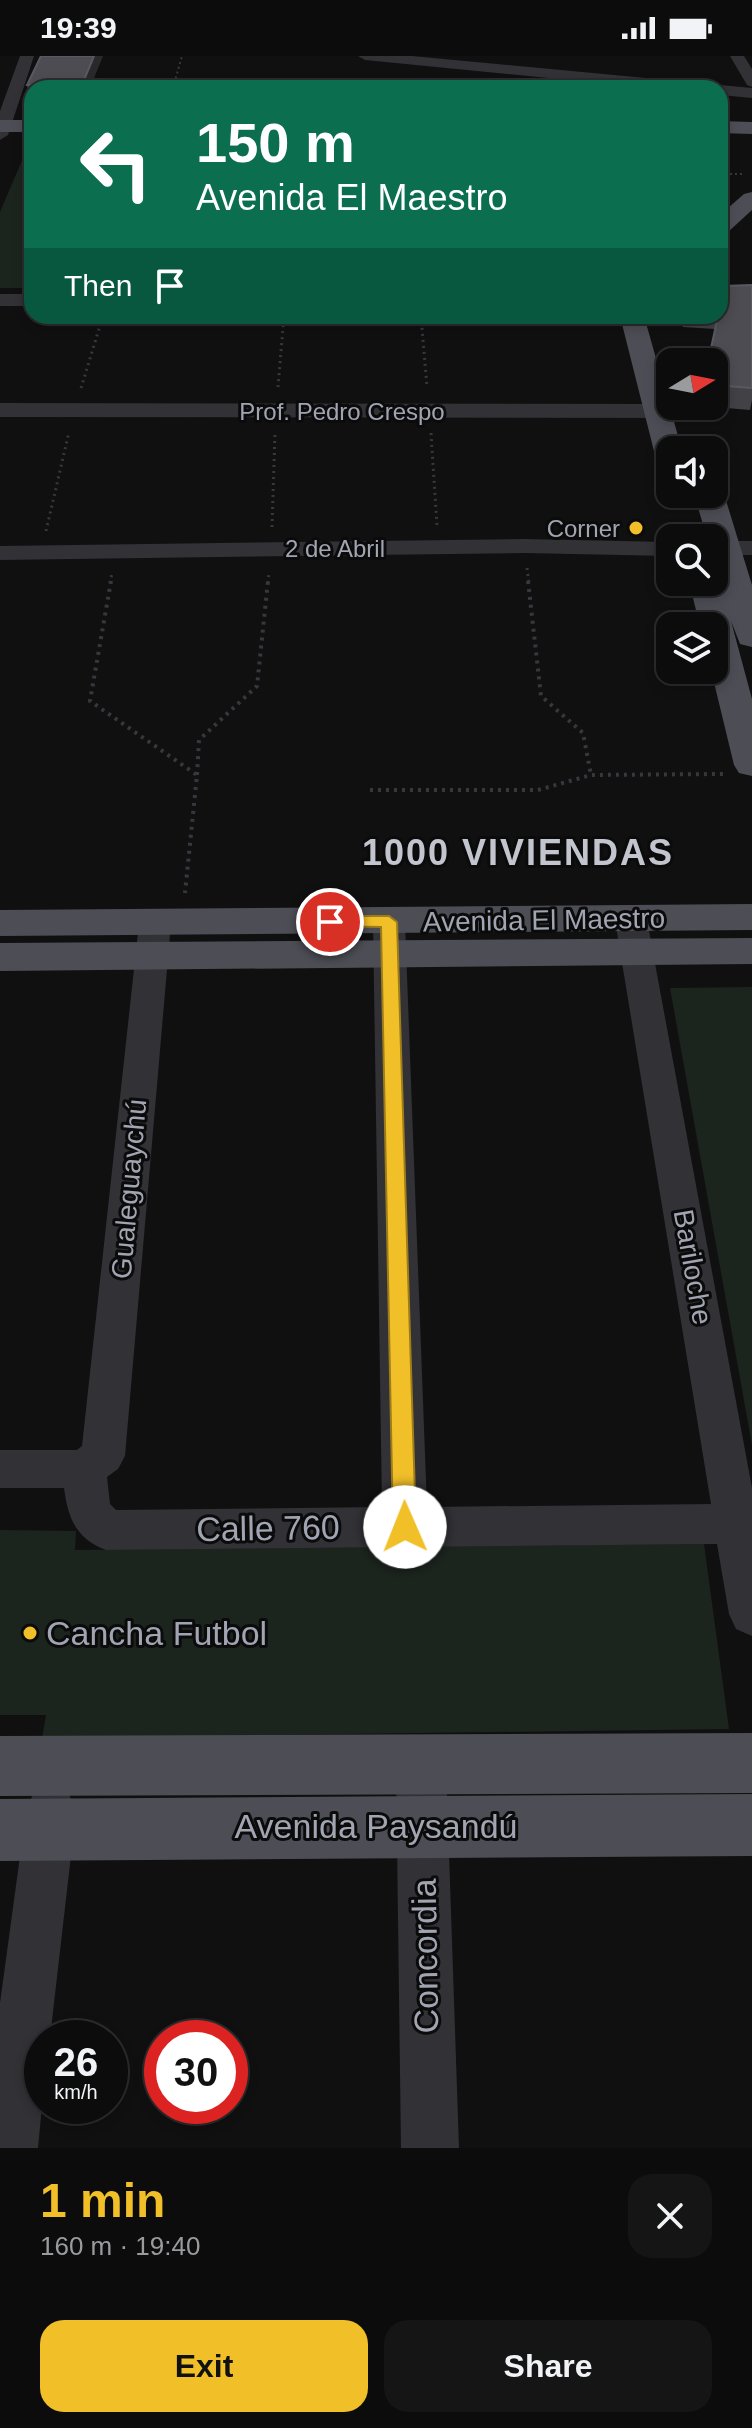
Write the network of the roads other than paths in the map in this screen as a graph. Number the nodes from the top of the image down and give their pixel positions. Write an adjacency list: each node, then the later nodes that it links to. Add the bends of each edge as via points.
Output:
1 (27, 56): 13 (street)
2 (365, 56): 4 (street)
3 (737, 56): 6 (street)
4 (386, 57): 5 (street)
5 (509, 62): 7 (street)
6 (750, 76)
7 (655, 80)
8 (728, 91): 9 (street)
9 (752, 93)
10 (24, 127): 13 (main road)
11 (728, 127): 12 (main road)
12 (752, 128)
13 (0, 131): 14 (main road)
14 (24, 134)
15 (728, 136): 16 (main road)
16 (752, 137)
17 (752, 176): 18 (main road)
18 (728, 198)
19 (752, 199): 20 (main road)
20 (728, 220)
21 (0, 300): 22 (street)
22 (24, 300)
23 (634, 324): 25 (main road)
24 (0, 410): 25 (street, Prof. Pedro Crespo)
25 (656, 411)
26 (714, 508): 27 (main road)
27 (730, 548): 31 (main road)
28 (656, 549): 29 (street, 2 de Abril)
29 (0, 553)
30 (708, 596): 32 (main road)
31 (752, 637)
32 (745, 770)
33 (752, 917): 36 (main road, Avenida El Maestro)
34 (0, 923): 35 (main road, Avenida El Maestro)
35 (163, 934): 37 (main road, Avenida El Maestro); 39 (main road, Avenida El Maestro); 40 (street, Gualeguaychú)
36 (635, 936): 37 (main road, Avenida El Maestro); 38 (main road, Avenida El Maestro); 42 (street, Bariloche)
37 (390, 939): 43 (street)
38 (752, 951)
39 (0, 957)
40 (93, 1463): 41 (street); 43 (street, Calle 760, via 89,1512 106,1530)
41 (0, 1469)
42 (737, 1524): 43 (street, Calle 760); 44 (street, Bariloche)
43 (405, 1527)
44 (752, 1614)
45 (752, 1763): 46 (main road, Avenida Paysandú)
46 (421, 1764): 48 (main road, Avenida Paysandú); 49 (street, Concordia)
47 (0, 1766): 48 (main road, Avenida Paysandú)
48 (61, 1766): 51 (street)
49 (422, 1825): 50 (main road, Avenida Paysandú); 51 (main road, Avenida Paysandú); 53 (street, Concordia)
50 (752, 1825)
51 (24, 1830): 52 (street)
52 (9, 2148)
53 (430, 2148)

